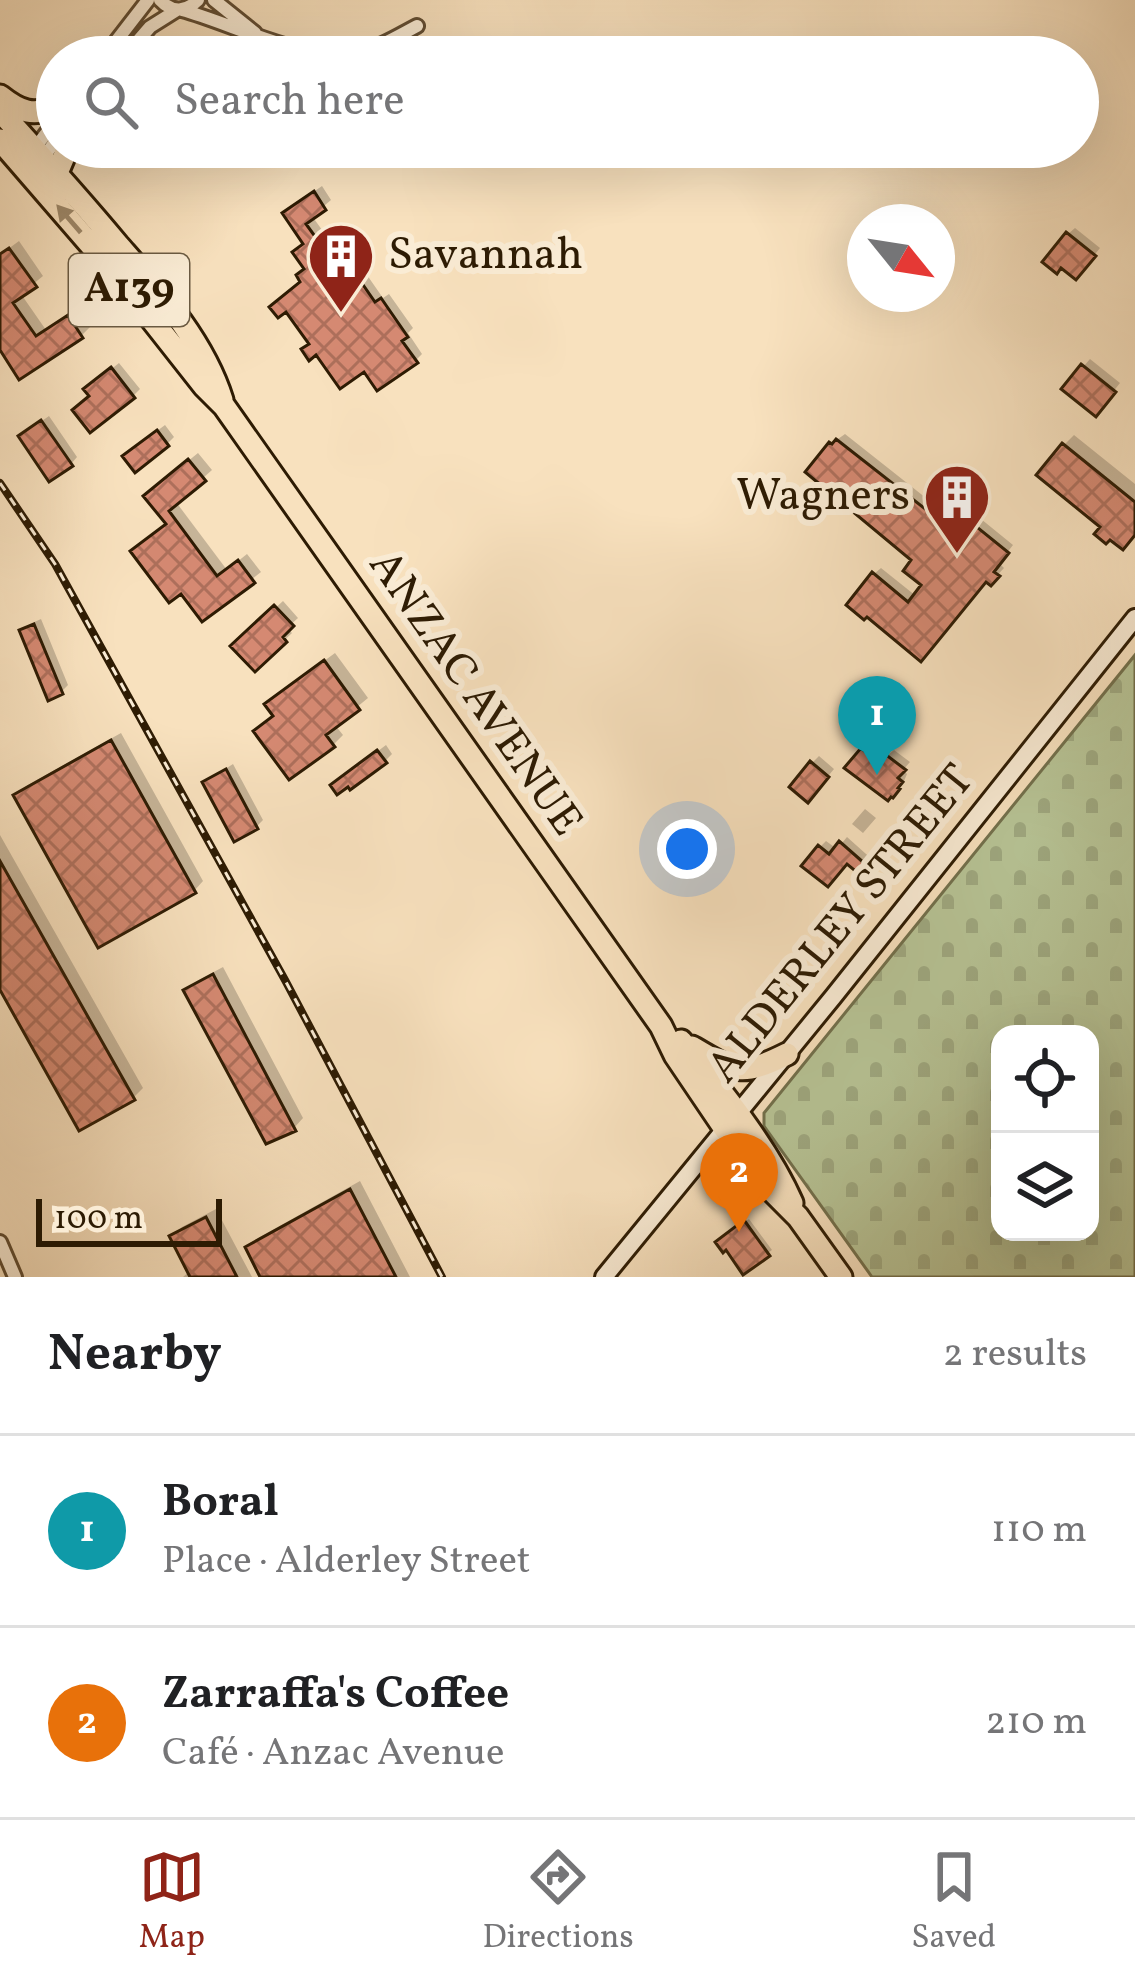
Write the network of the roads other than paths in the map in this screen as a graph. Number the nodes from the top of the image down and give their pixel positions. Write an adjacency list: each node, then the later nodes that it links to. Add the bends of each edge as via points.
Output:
1 (148, 0): 8 (street)
2 (160, 0): 5 (street)
3 (198, 0): 5 (street)
4 (214, 0): 7 (street)
5 (180, 10): 7 (street); 9 (street)
6 (417, 26): 11 (street)
7 (256, 34): 10 (street)
8 (120, 36)
9 (142, 36)
10 (262, 36)
11 (397, 36)
12 (0, 96): 14 (highway)
13 (0, 110): 16 (highway, ANZAC AVENUE / A139)
14 (36, 112)
15 (0, 140): 17 (highway, ANZAC AVENUE / A139)
16 (36, 163)
17 (36, 163)
18 (41, 168): 20 (highway, ANZAC AVENUE / A139, via 186,328 224,406)
19 (1135, 618): 22 (street, ALDERLEY STREET)
20 (662, 1026): 21 (highway, ANZAC AVENUE / A139); 23 (highway, ANZAC AVENUE / A139, via 675,1055)
21 (681, 1041): 22 (highway, via 735,1069); 23 (highway, ANZAC AVENUE / A139)
22 (787, 1054): 23 (street, ALDERLEY STREET)
23 (731, 1122): 26 (street, ALDERLEY STREET); 27 (highway, ANZAC AVENUE / A139, via 782,1178)
24 (0, 1243): 25 (street)
25 (15, 1277)
26 (604, 1277)
27 (842, 1277)

